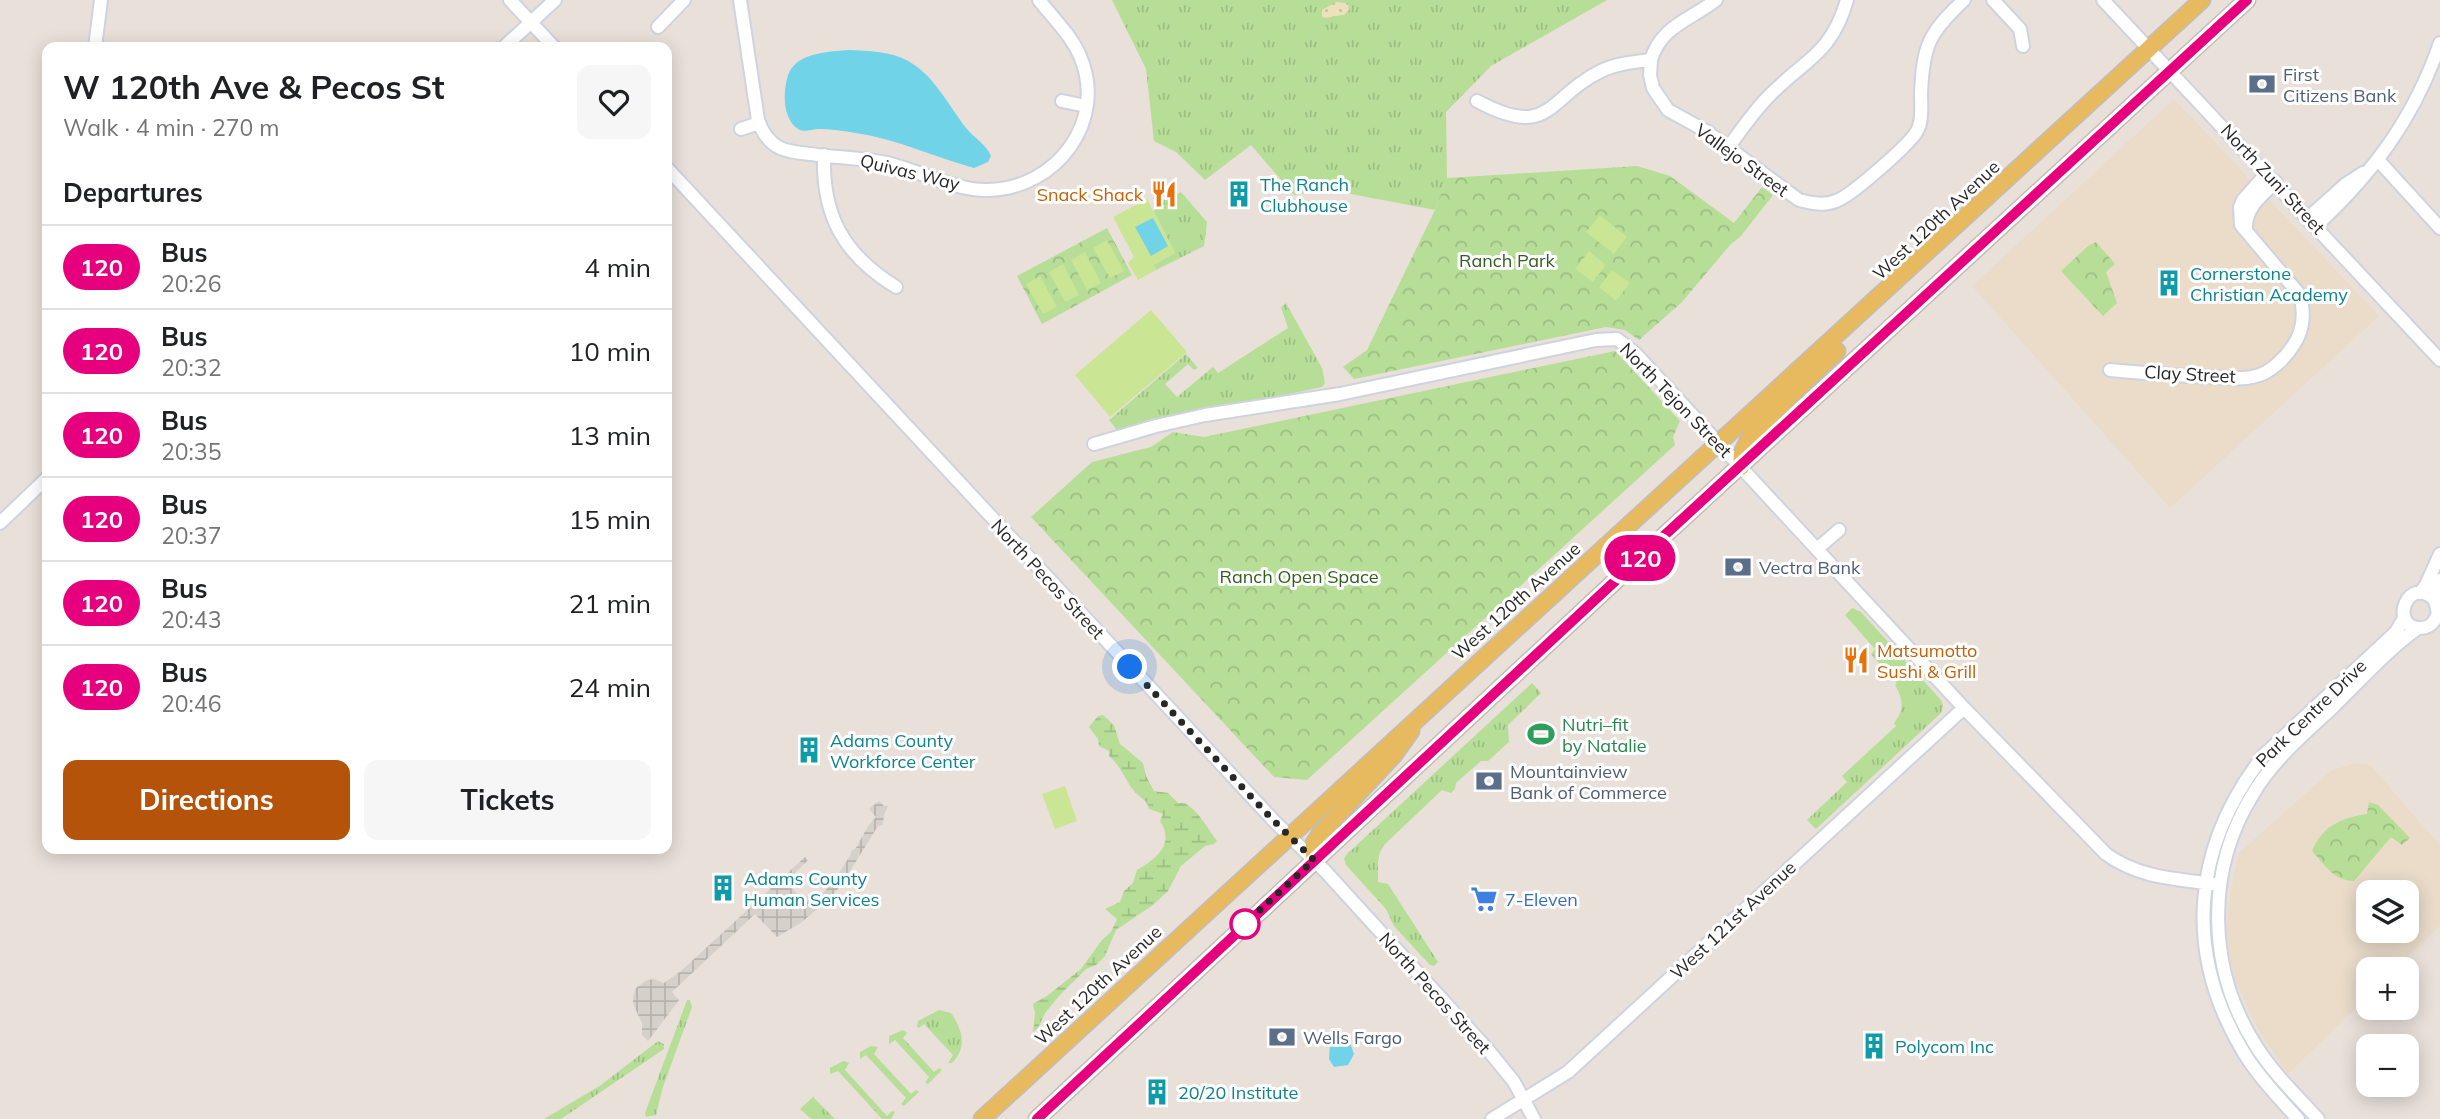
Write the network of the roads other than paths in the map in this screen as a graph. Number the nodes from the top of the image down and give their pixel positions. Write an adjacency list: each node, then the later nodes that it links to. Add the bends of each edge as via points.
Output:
1 (101, 0): 16 (street)
2 (510, 0): 14 (street)
3 (555, 0): 14 (street)
4 (684, 0): 15 (street)
5 (740, 0): 27 (street)
6 (1039, 0): 26 (street, via 1080,56)
7 (1716, 0): 22 (street, via 1664,34)
8 (1847, 0): 29 (street, via 1828,44 1768,96)
9 (1964, 0): 29 (street, Vallejo Street, via 1938,26 1927,46 1916,132 1846,197 1832,203 1799,200)
10 (1993, 0): 19 (street, via 2020,29)
11 (2103, 0): 21 (street, North Zuni Street)
12 (2202, 0): 21 (main road, West 120th Avenue)
13 (2247, 0): 23 (main road)
14 (531, 22): 17 (street); 18 (street)
15 (658, 27)
16 (96, 42)
17 (509, 42)
18 (549, 42)
19 (2023, 46)
20 (2439, 46): 31 (street, via 2420,93)
21 (2150, 49): 23 (street, North Zuni Street); 37 (main road, West 120th Avenue)
22 (1651, 60): 25 (street, via 1603,70 1550,109 1527,117 1508,116); 29 (street, Vallejo Street, via 1653,88 1664,106)
23 (2170, 71): 33 (street, North Zuni Street); 42 (main road)
24 (1062, 101): 26 (street)
25 (1477, 101)
26 (1086, 106): 30 (street, Quivas Way, via 1079,133 1064,156 1048,171 1001,190 950,183 891,164)
27 (759, 123): 28 (street); 30 (street, Quivas Way, via 781,149)
28 (741, 129)
29 (1728, 148)
30 (824, 155): 36 (street, via 825,186 835,225 861,261)
31 (2374, 165): 34 (street, via 2350,194); 35 (street)
32 (672, 173): 55 (street, North Pecos Street)
33 (2271, 178): 34 (street, North Zuni Street); 39 (street, Clay Street, via 2248,192 2240,206 2241,225 2300,295 2303,320 2287,354 2257,376)
34 (2313, 221): 38 (street, North Zuni Street)
35 (2440, 228)
36 (896, 287)
37 (1881, 296): 40 (main road, West 120th Avenue); 42 (main road, via 1841,346 1751,434)
38 (2440, 360)
39 (2110, 370)
40 (1720, 443): 41 (street, North Tejon Street, via 1634,351 1612,338 1339,394 1205,415); 42 (street, North Tejon Street); 54 (main road, West 120th Avenue)
41 (1094, 444)
42 (1741, 467): 46 (street, North Tejon Street); 56 (main road)
43 (42, 483): 44 (street)
44 (0, 523)
45 (1839, 530): 46 (street)
46 (1817, 549): 53 (street, North Tejon Street)
47 (2440, 554): 49 (street)
48 (2440, 580): 50 (street)
49 (2420, 593): 50 (street); 51 (street, via 2405,601)
50 (2435, 600): 52 (street, via 2437,617 2429,626)
51 (2404, 618): 52 (street); 57 (street, Park Centre Drive, via 2396,632 2292,726 2249,774 2216,837)
52 (2418, 628): 58 (street, Park Centre Drive, via 2284,754 2261,783 2243,812)
53 (1964, 708): 57 (street, North Tejon Street, via 2116,861 2154,876); 59 (street, West 121st Avenue, via 1568,1072)
54 (1425, 709): 55 (main road, West 120th Avenue); 56 (main road, via 1394,755 1320,834 1314,843)
55 (1288, 835): 56 (street, North Pecos Street); 60 (main road, West 120th Avenue)
56 (1314, 860): 59 (street, North Pecos Street, via 1489,1051); 61 (main road)
57 (2206, 883): 58 (street, North Tejon Street); 64 (street, Park Centre Drive, via 2205,948 2217,1002 2251,1064)
58 (2220, 885): 65 (street, Park Centre Drive, via 2220,956 2239,1013 2256,1046)
59 (1524, 1099): 62 (street, West 121st Avenue); 63 (street, North Pecos Street)
60 (982, 1119)
61 (1037, 1119)
62 (1492, 1119)
63 (1534, 1119)
64 (2298, 1119)
65 (2318, 1119)

